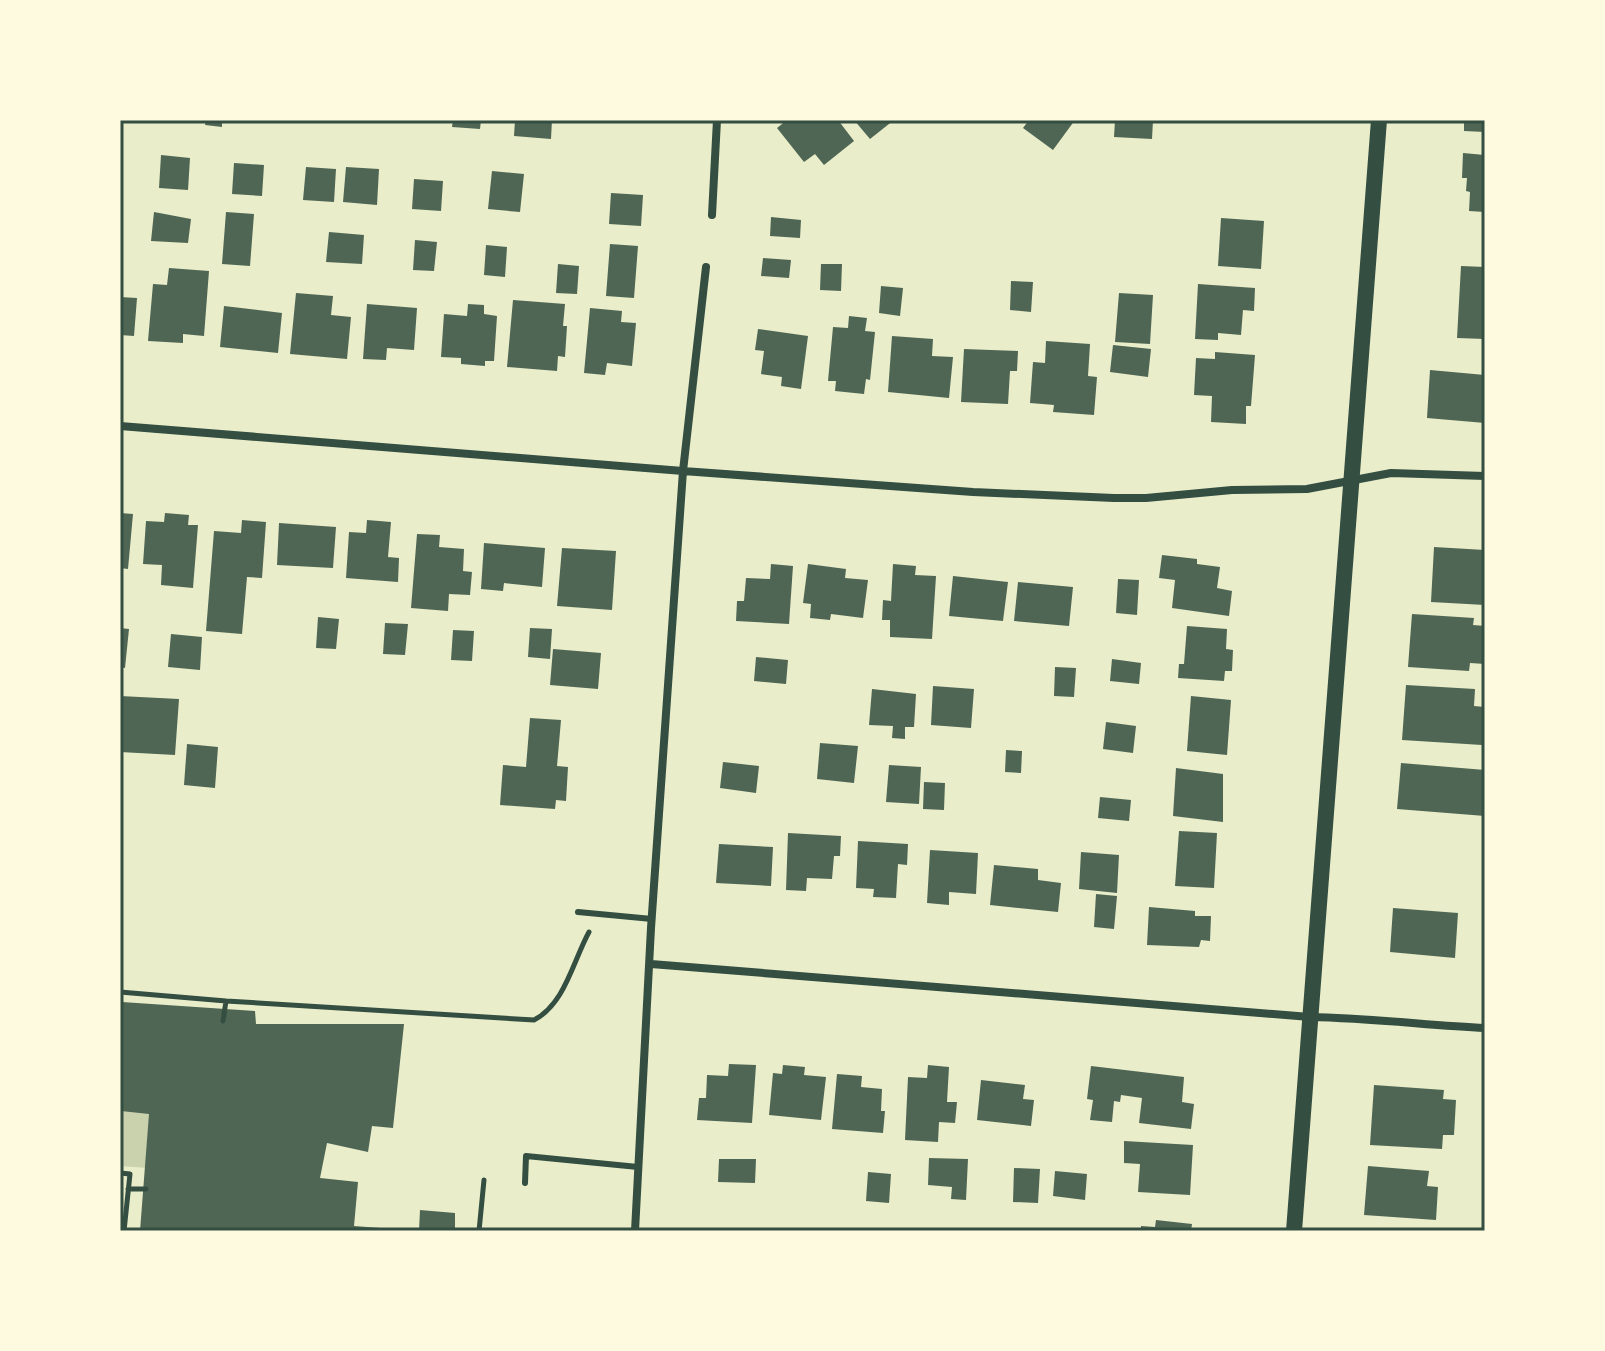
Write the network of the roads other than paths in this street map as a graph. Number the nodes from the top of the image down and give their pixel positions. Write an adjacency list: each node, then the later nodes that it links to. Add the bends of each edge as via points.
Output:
1 (717, 120): 3 (street)
2 (1379, 120): 8 (main road)
3 (712, 215)
4 (706, 267): 6 (street)
5 (120, 426): 6 (street)
6 (683, 471): 8 (street, via 1114,498 1307,489); 10 (street)
7 (1485, 476): 8 (street, via 1391,473)
8 (1351, 481): 12 (main road)
9 (578, 912): 10 (lane)
10 (652, 919): 11 (street)
11 (651, 964): 12 (street); 14 (street)
12 (1310, 1017): 13 (street); 17 (main road)
13 (1485, 1028)
14 (638, 1167): 15 (lane, via 526,1156); 16 (street)
15 (525, 1183)
16 (635, 1231)
17 (1294, 1231)

